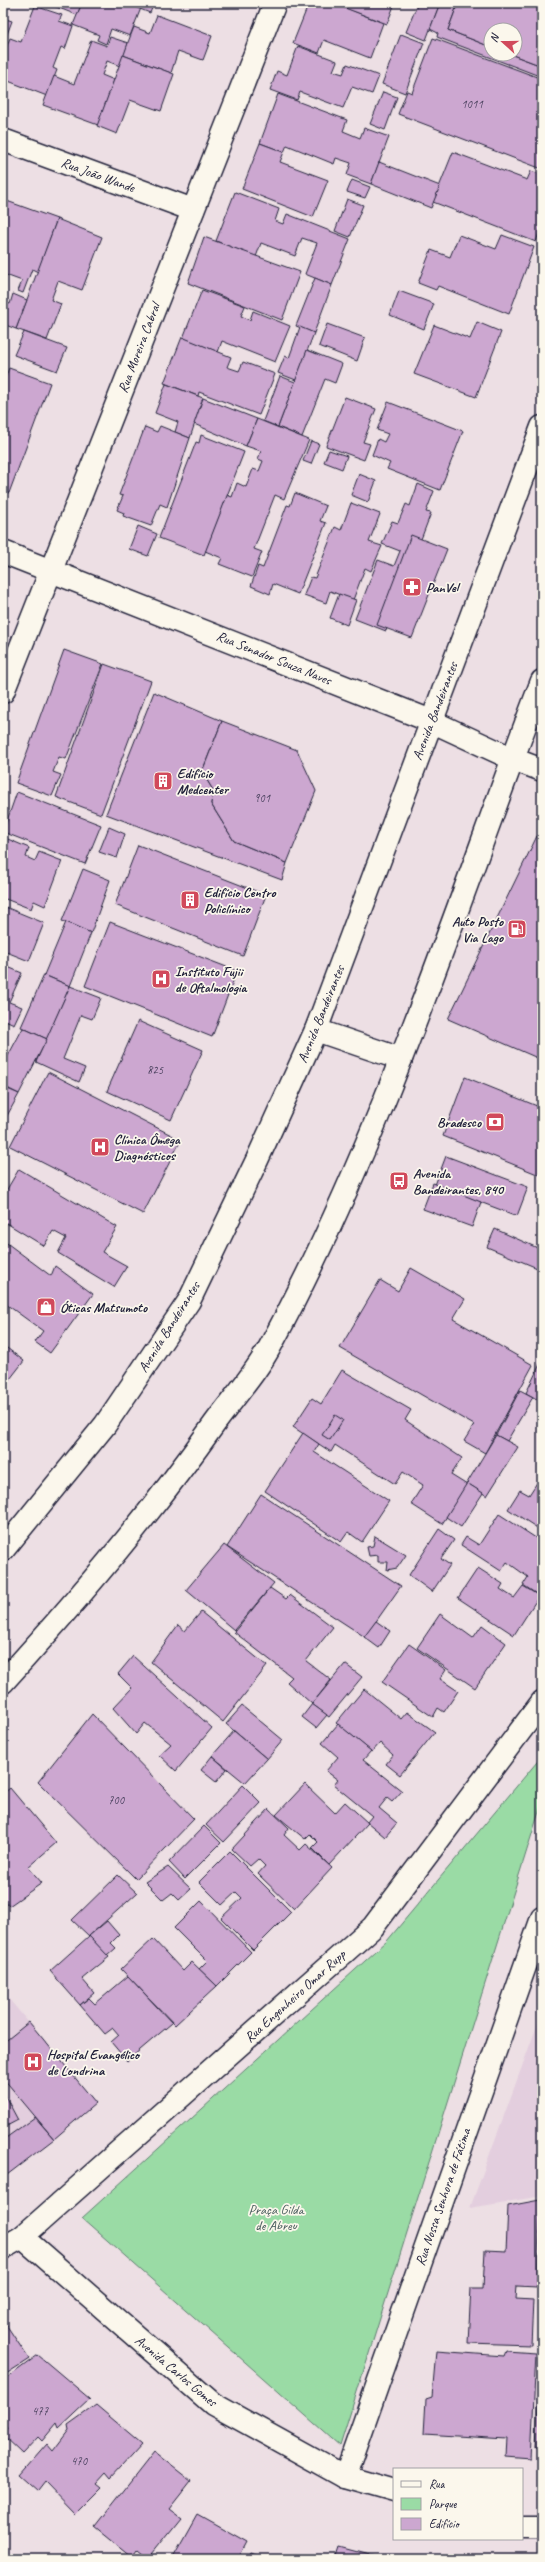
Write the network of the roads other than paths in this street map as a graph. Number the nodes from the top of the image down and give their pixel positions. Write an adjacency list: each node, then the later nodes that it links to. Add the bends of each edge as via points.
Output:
1 (275, 3): 3 (main road, Rua Moreira Cabral)
2 (3, 140): 3 (main road, Rua João Wande)
3 (193, 210): 6 (main road, Rua Moreira Cabral)
4 (542, 427): 9 (main road, Avenida Bandeirantes)
5 (3, 552): 6 (main road, Rua Senador Souza Naves)
6 (51, 569): 8 (main road, Rua Moreira Cabral); 9 (main road, Rua Senador Souza Naves)
7 (542, 681): 10 (main road)
8 (3, 692)
9 (431, 721): 10 (main road, Rua Senador Souza Naves); 12 (main road, Avenida Bandeirantes)
10 (513, 759): 11 (main road, Rua Senador Souza Naves); 13 (main road)
11 (542, 770)
12 (316, 1030): 13 (main road); 14 (main road, Avenida Bandeirantes, via 189,1301 105,1425)
13 (401, 1059): 15 (main road, via 344,1197 270,1346 174,1481 75,1604)
14 (3, 1550)
15 (3, 1682)
16 (542, 1702): 18 (main road, Rua Engenheiro Omar Rupp, via 373,1927)
17 (542, 1918): 20 (main road, Rua Nossa Senhora de Fátima)
18 (22, 2237): 19 (main road, Rua Engenheiro Omar Rupp); 20 (main road, Avenida Carlos Gomes, via 213,2404)
19 (3, 2248)
20 (345, 2477): 21 (main road, Avenida Carlos Gomes)
21 (393, 2491)
22 (523, 2527): 23 (main road)
23 (542, 2527)

